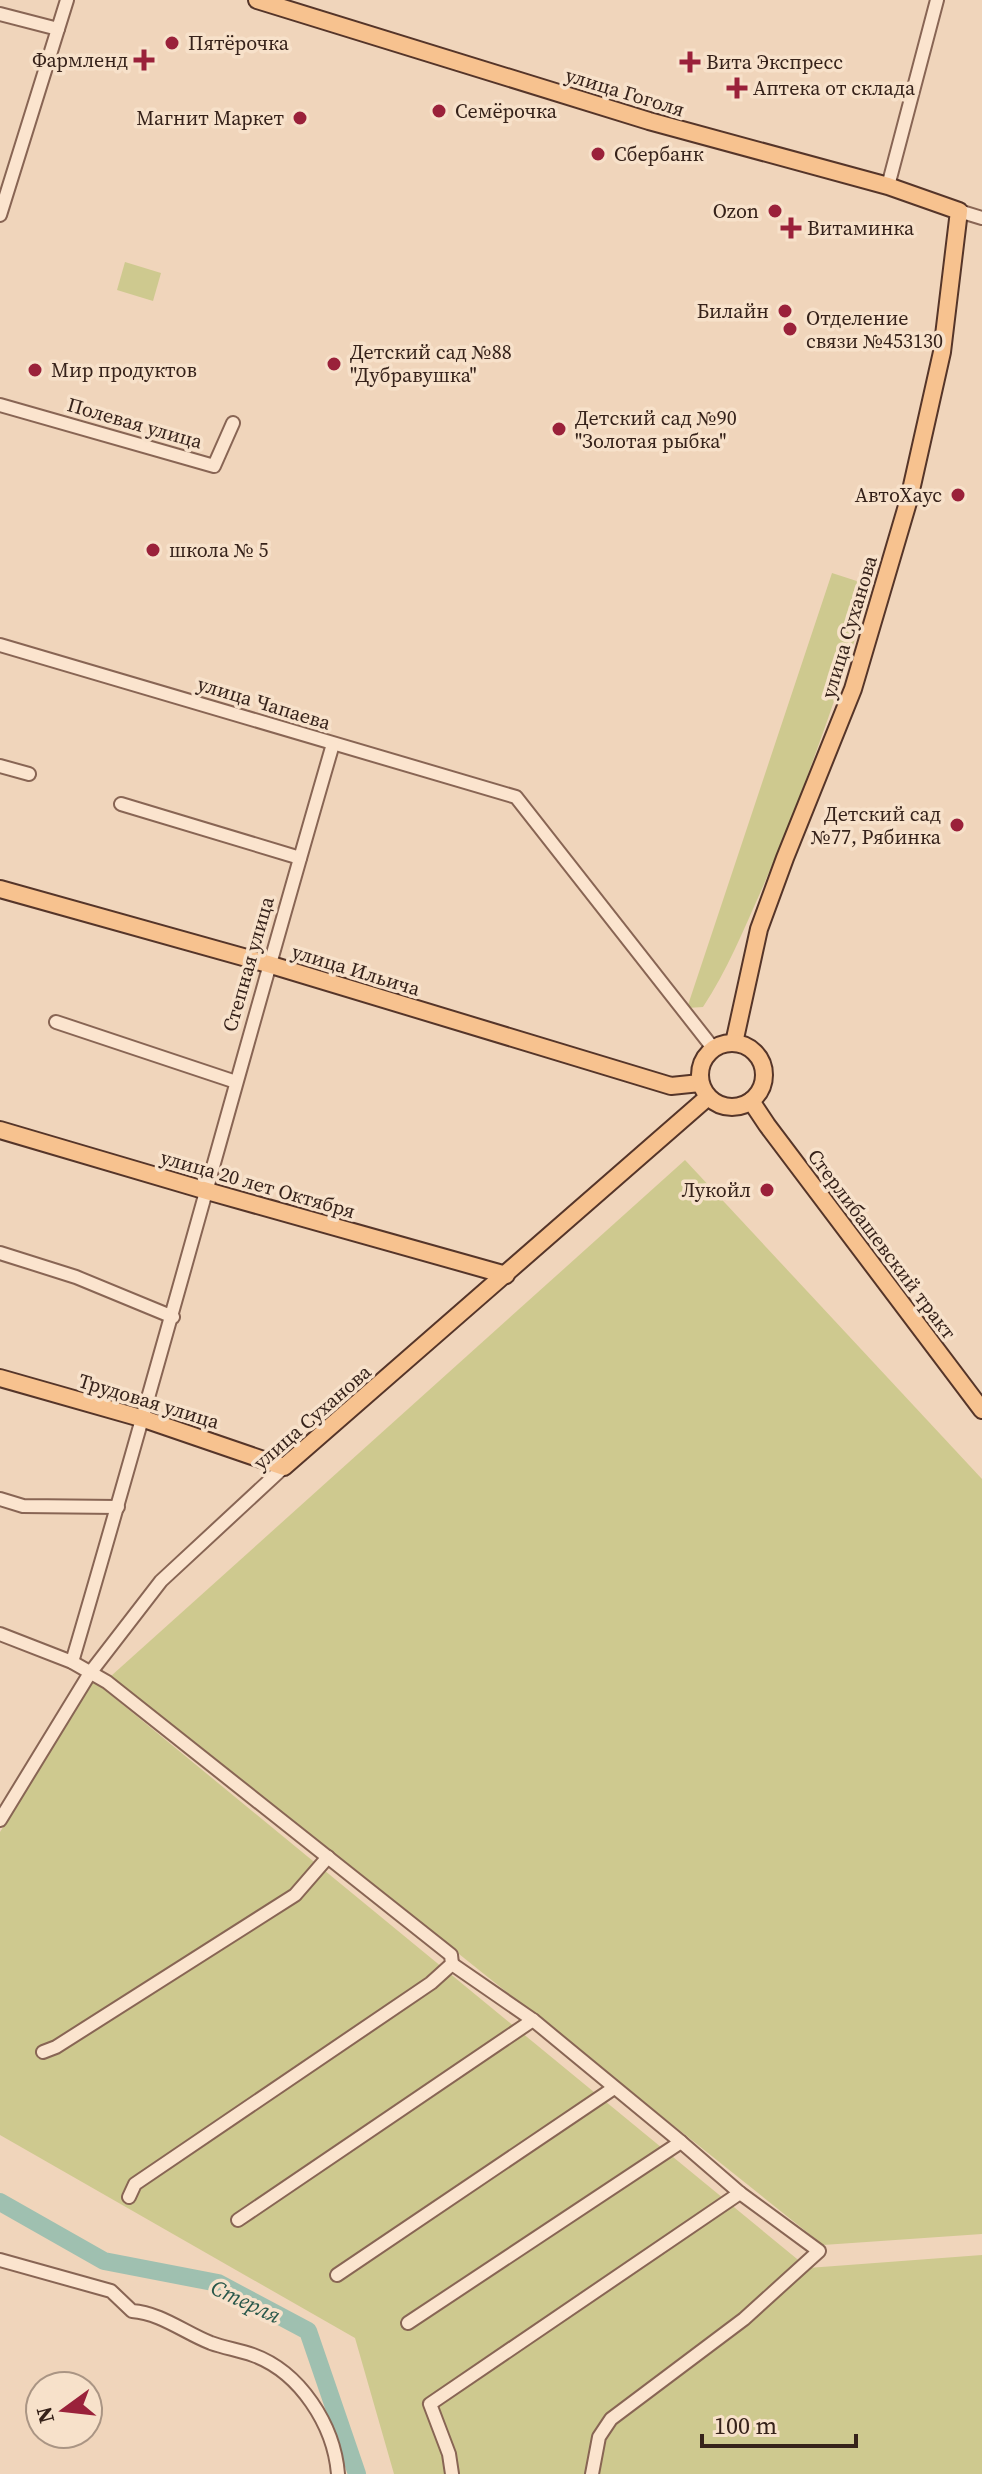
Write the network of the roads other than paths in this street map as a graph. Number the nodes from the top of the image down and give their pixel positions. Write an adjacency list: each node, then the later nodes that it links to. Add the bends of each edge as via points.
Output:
1 (67, 0): 5 (street)
2 (257, 0): 8 (main road, улица Гоголя, via 649,121)
3 (937, 0): 8 (street)
4 (0, 14): 5 (street)
5 (58, 29): 7 (street)
6 (0, 162): 7 (street)
7 (15, 167): 10 (street)
8 (888, 186): 9 (main road, улица Гоголя)
9 (959, 211): 11 (street, улица Гоголя); 23 (main road, улица Суханова, via 942,352 909,499 853,689 759,929)
10 (0, 215)
11 (982, 218)
12 (0, 405): 13 (street, Полевая улица, via 214,466)
13 (233, 423)
14 (0, 645): 15 (street, улица Чапаева)
15 (333, 744): 19 (street, Степная улица); 24 (street, улица Чапаева, via 516,797)
16 (0, 766): 17 (street)
17 (29, 774)
18 (121, 804): 19 (street)
19 (300, 858): 21 (street, Степная улица)
20 (0, 889): 21 (main road, улица Ильича)
21 (268, 964): 25 (street, Степная улица); 26 (main road, улица Ильича, via 671,1086)
22 (56, 1022): 25 (street)
23 (734, 1043): 24 (main road); 27 (main road, via 753,1051 764,1069 761,1090)
24 (713, 1048): 26 (main road, via 701,1065)
25 (236, 1082): 29 (street, Степная улица)
26 (704, 1090): 27 (main road, via 725,1107); 31 (main road, улица Суханова)
27 (751, 1101): 34 (main road, Стерлибашевский тракт)
28 (0, 1130): 29 (main road, улица 20 лет Октября)
29 (207, 1191): 31 (main road, улица 20 лет Октября); 32 (street, Степная улица)
30 (0, 1253): 32 (street)
31 (506, 1275): 36 (main road, улица Суханова)
32 (173, 1317): 35 (street, Степная улица)
33 (0, 1378): 35 (main road, Трудовая улица)
34 (982, 1410)
35 (144, 1419): 36 (main road, Трудовая улица); 38 (street, Степная улица)
36 (284, 1467): 41 (street, улица Суханова, via 161,1581)
37 (0, 1499): 38 (street, via 23,1506)
38 (118, 1507): 40 (street, Степная улица)
39 (0, 1634): 40 (street)
40 (72, 1662): 41 (street)
41 (90, 1673): 42 (street, улица Суханова); 43 (street)
42 (0, 1820)
43 (328, 1857): 44 (street, via 451,1955); 46 (street, via 295,1895)
44 (452, 1964): 45 (street); 50 (street, via 135,2184)
45 (533, 2020): 47 (street); 51 (street)
46 (43, 2052)
47 (614, 2088): 48 (street); 53 (street)
48 (681, 2142): 49 (street); 54 (street)
49 (740, 2193): 56 (street, via 430,2404); 57 (street, via 819,2251 744,2319 611,2419 599,2437)
50 (129, 2197)
51 (238, 2220)
52 (0, 2260): 55 (street, via 111,2291 132,2311 255,2355 288,2375 322,2417 337,2455)
53 (337, 2275)
54 (408, 2323)
55 (338, 2474)
56 (452, 2474)
57 (592, 2474)

